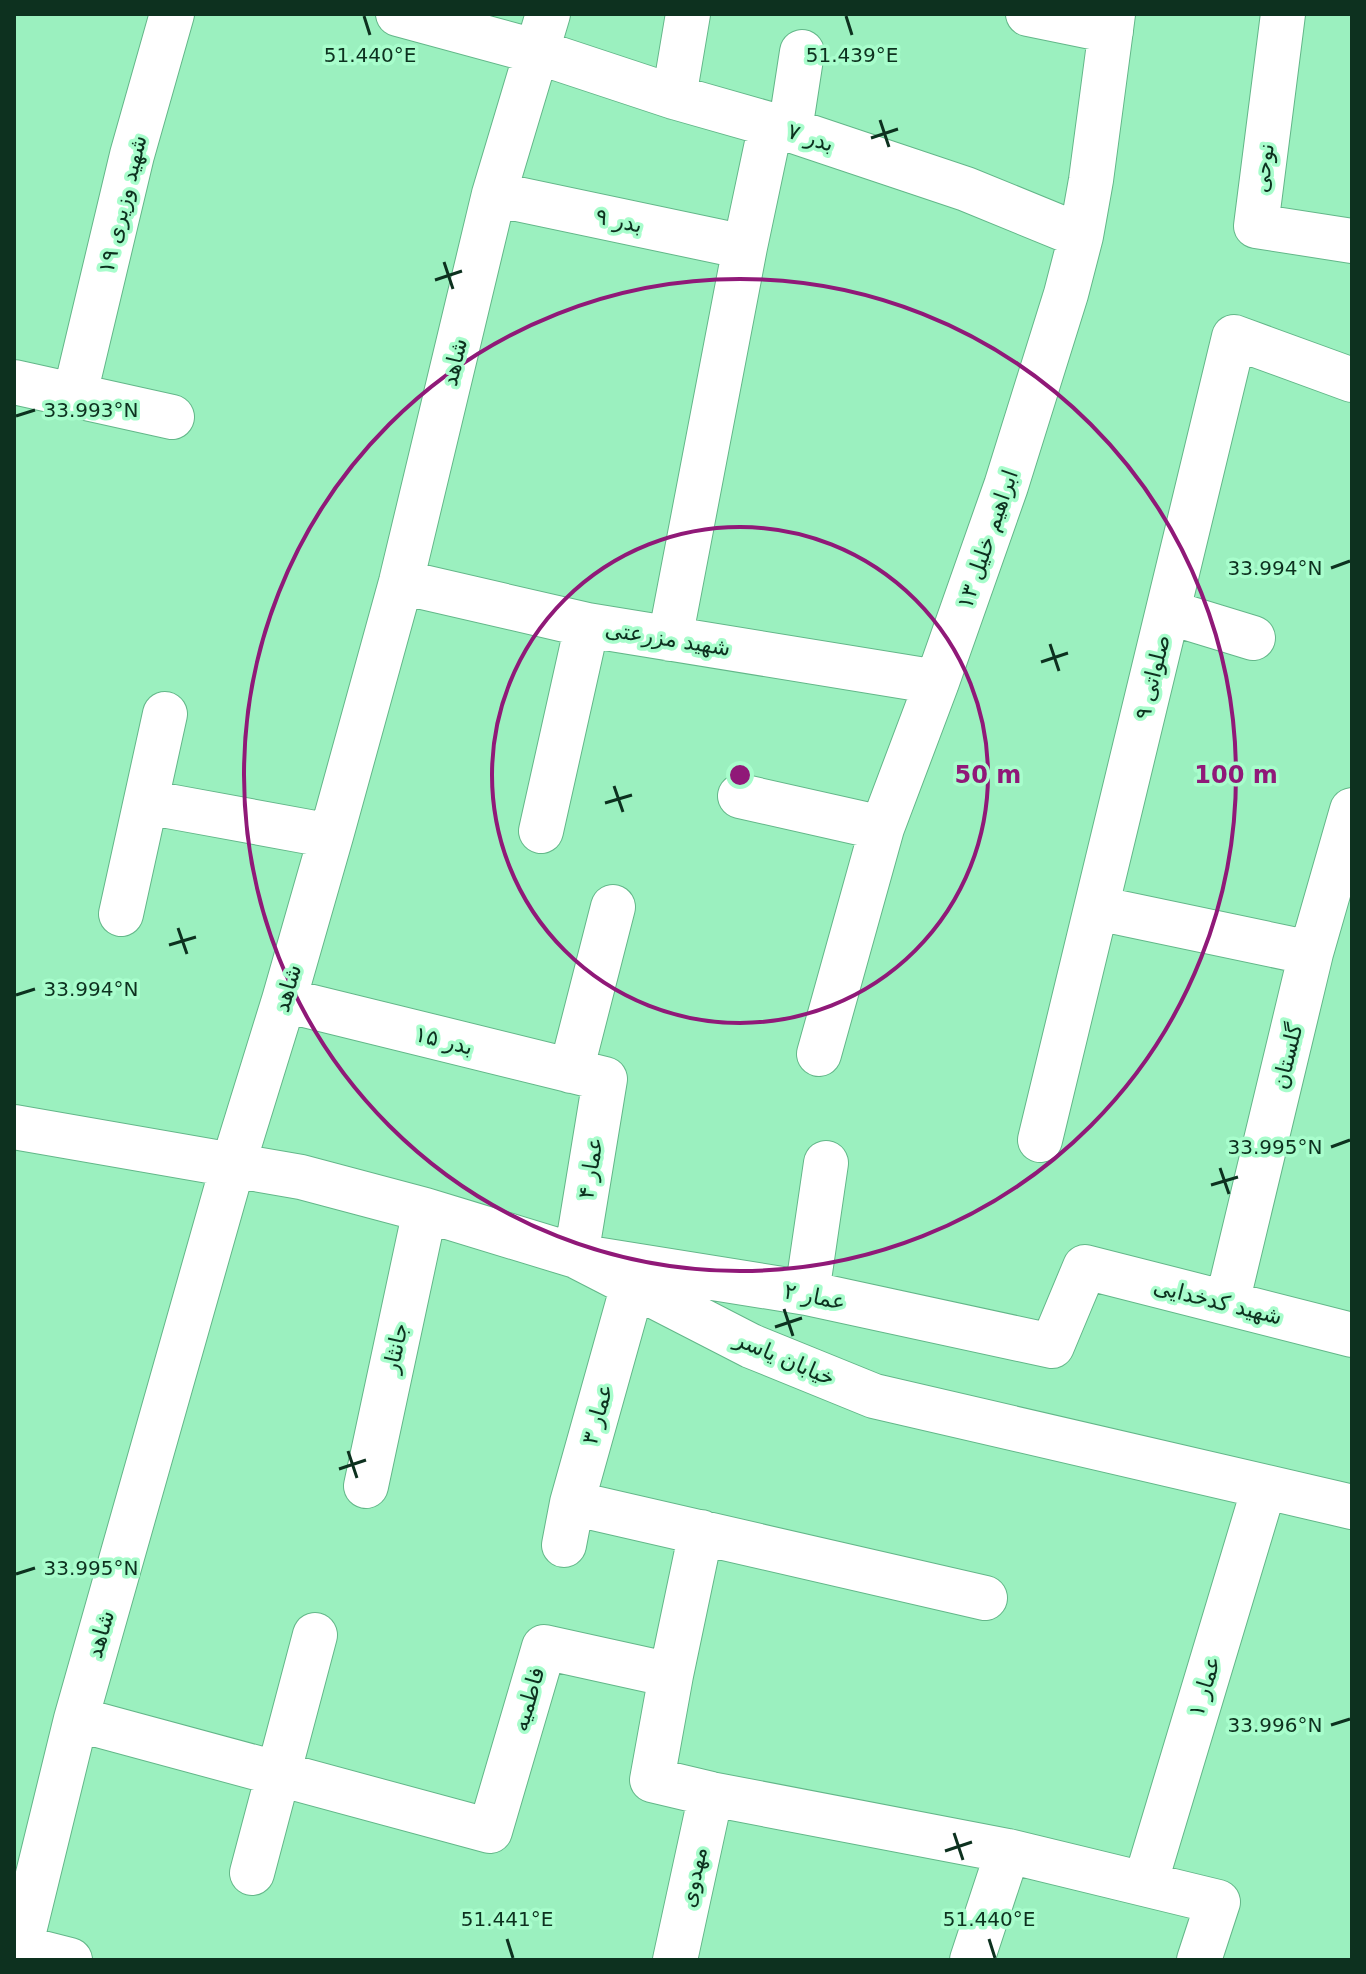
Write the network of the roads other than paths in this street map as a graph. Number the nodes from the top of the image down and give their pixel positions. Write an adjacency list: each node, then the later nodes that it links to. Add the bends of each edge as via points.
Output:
1 (172, 14): 17 (street, شهید وزیری ۱۹)
2 (398, 14): 7 (street, بدر ۷)
3 (688, 14): 9 (street)
4 (1028, 14): 6 (street)
5 (1283, 14): 13 (street, نوحی, via 1256,226)
6 (1112, 22): 12 (street, ابراهیم خلیل ۱۳)
7 (543, 33): 9 (street, بدر ۷); 11 (street, شاهد)
8 (802, 52): 10 (street)
9 (674, 97): 10 (street, بدر ۷)
10 (781, 127): 12 (street, بدر ۷, via 966,189); 14 (street)
11 (494, 194): 14 (street, بدر ۹); 19 (street, شاهد)
12 (1081, 236): 24 (street, ابراهیم خلیل ۱۳, via 1006,486)
13 (1352, 241)
14 (745, 247): 23 (street)
15 (1352, 380): 20 (street, صلواتی ۹, via 1234,337)
16 (14, 382): 17 (street)
17 (75, 394): 18 (street)
18 (172, 417)
19 (401, 582): 21 (street, شهید مزرعتی); 31 (street, شاهد)
20 (1168, 612): 22 (street); 33 (street, صلواتی ۹)
21 (587, 625): 23 (street, شهید مزرعتی); 30 (street)
22 (1253, 638)
23 (670, 639): 24 (street, شهید مزرعتی)
24 (937, 682): 29 (street, ابراهیم خلیل ۱۳)
25 (165, 714): 27 (street)
26 (740, 796): 29 (street)
27 (146, 802): 31 (street); 34 (street)
28 (1352, 810): 35 (street, گلستان)
29 (882, 828): 37 (street, ابراهیم خلیل ۱۳)
30 (541, 831)
31 (331, 836): 36 (street, شاهد)
32 (613, 907): 38 (street, عمار ۴)
33 (1097, 908): 35 (street); 40 (street, صلواتی ۹)
34 (121, 914)
35 (1311, 953): 47 (street, گلستان)
36 (284, 1000): 38 (street, بدر ۱۵); 42 (street, شاهد)
37 (819, 1054)
38 (588, 1075): 44 (street, عمار ۴)
39 (14, 1127): 42 (street, خیابان یاسر)
40 (1040, 1140)
41 (826, 1163): 46 (street)
42 (233, 1165): 43 (street, خیابان یاسر); 57 (street, شاهد)
43 (425, 1210): 44 (street, خیابان یاسر); 50 (street, جانثار)
44 (576, 1256): 45 (street, خیابان یاسر); 46 (street, عمار ۲)
45 (633, 1285): 51 (street, خیابان یاسر, via 751,1346 874,1396); 53 (street, عمار ۳, via 568,1524)
46 (807, 1293): 49 (street, عمار ۲)
47 (1227, 1303): 48 (street, شهید کدخدایی); 49 (street, شهید کدخدایی, via 1085,1267)
48 (1352, 1335)
49 (1052, 1346)
50 (366, 1486)
51 (1264, 1488): 52 (street, خیابان یاسر); 62 (street, عمار ۱)
52 (1352, 1507)
53 (701, 1532): 54 (street); 56 (street)
54 (985, 1598)
55 (315, 1635): 58 (street)
56 (671, 1675): 58 (street, فاطمیه, via 544,1647 490,1831); 59 (street, via 652,1780)
57 (76, 1719): 58 (street); 63 (street, شاهد)
58 (279, 1773): 61 (street)
59 (711, 1794): 60 (street); 65 (street, مهدوی)
60 (1008, 1851): 62 (street); 66 (street)
61 (252, 1873)
62 (1145, 1884): 67 (street, via 1218,1902)
63 (18, 1954): 64 (street)
64 (70, 1960)
65 (675, 1960)
66 (972, 1960)
67 (1199, 1960)

